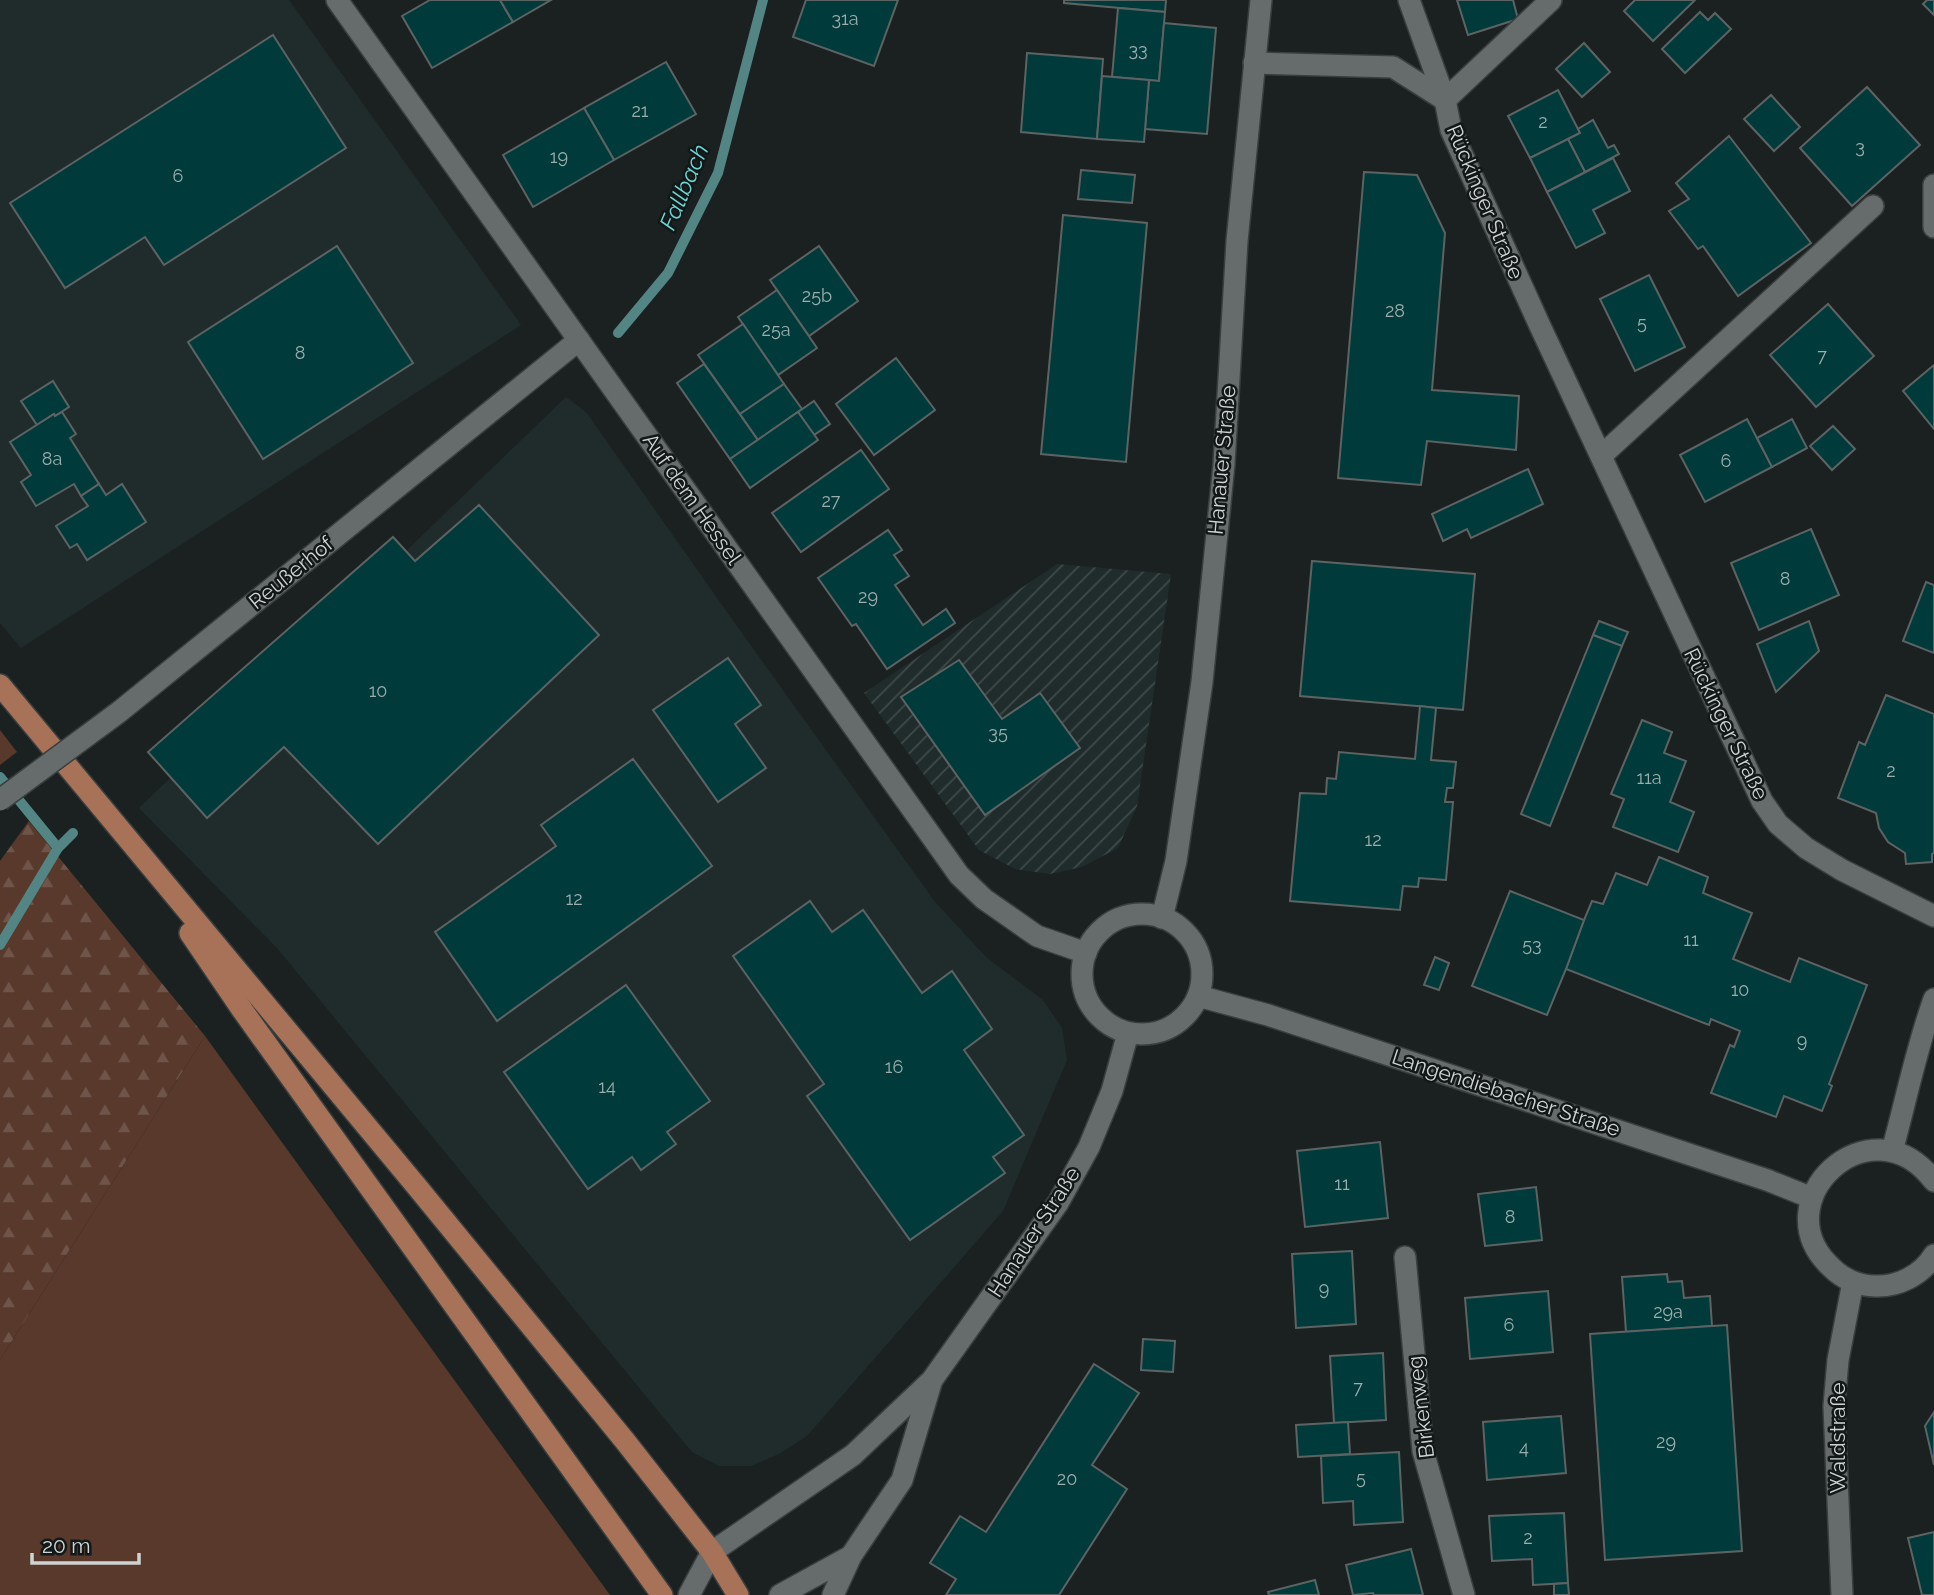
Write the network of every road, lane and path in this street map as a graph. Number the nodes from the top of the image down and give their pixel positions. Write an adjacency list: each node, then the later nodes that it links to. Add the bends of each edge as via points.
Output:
1 (338, 0): 10 (street, Auf dem Hessel)
2 (1261, 0): 5 (street, Hanauer Straße)
3 (1409, 0): 6 (street, Rückinger Straße)
4 (1551, 0): 6 (street)
5 (1254, 63): 6 (street, Rückinger Straße, via 1393,66); 16 (street, Hanauer Straße, via 1237,241 1224,464 1202,682 1176,861)
6 (1444, 100): 11 (street, Rückinger Straße, via 1451,130)
7 (1934, 185): 9 (street)
8 (1873, 206): 11 (street)
9 (1934, 227)
10 (579, 340): 13 (street, Reußerhof, bridge, via 119,712); 17 (street, Auf dem Hessel, via 959,875 984,899 1037,936)
11 (1601, 456): 15 (street, Rückinger Straße, via 1749,775 1778,824 1842,870)
12 (0, 685): 14 (main road)
13 (0, 800)
14 (118, 827): 28 (main road); 30 (main road, via 243,1011)
15 (1934, 916)
16 (1162, 918): 17 (street, via 1147,914 1117,920 1093,939); 18 (street, via 1179,927 1200,958)
17 (1086, 953): 20 (street, via 1082,973 1094,1011)
18 (1198, 996): 20 (street, via 1190,1011 1162,1031); 23 (street, Langendiebacher Straße, via 1268,1014)
19 (1934, 999): 21 (street)
20 (1128, 1033): 27 (street, Hanauer Straße, via 1103,1113 1058,1203)
21 (1892, 1151): 22 (street, via 1910,1158); 23 (street, via 1871,1150 1834,1165)
22 (1934, 1181)
23 (1812, 1198): 26 (street, via 1810,1232 1816,1248 1838,1274)
24 (1934, 1255): 26 (street, via 1915,1275 1895,1284)
25 (1405, 1257): 35 (street, Birkenweg, via 1423,1451)
26 (1853, 1282): 36 (street, Waldstraße, via 1834,1406)
27 (932, 1380): 28 (street, Hanauer Straße, via 853,1455); 29 (street, Hanauer Straße, via 902,1480)
28 (712, 1552): 31 (street, Hanauer Straße); 32 (main road)
29 (851, 1556): 33 (street, Hanauer Straße); 34 (street, Hanauer Straße)
30 (662, 1595)
31 (689, 1595)
32 (738, 1595)
33 (780, 1595)
34 (833, 1595)
35 (1464, 1595)
36 (1842, 1595)

